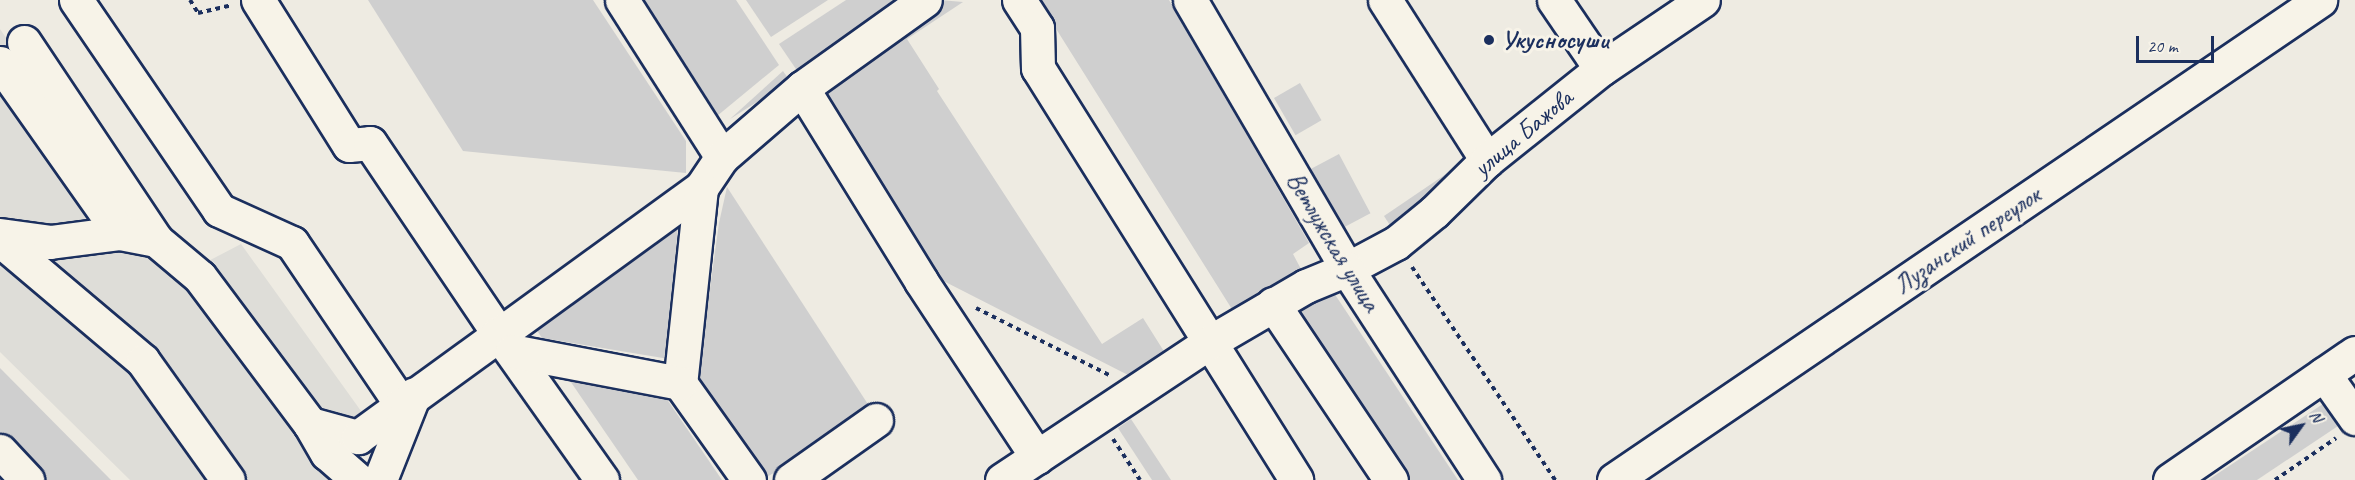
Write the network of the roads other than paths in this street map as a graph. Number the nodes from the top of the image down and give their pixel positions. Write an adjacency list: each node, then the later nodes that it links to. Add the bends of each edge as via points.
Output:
1 (76, 0): 28 (street, via 219,210 292,243)
2 (622, 0): 14 (street)
3 (925, 0): 13 (street)
4 (1019, 0): 24 (street, via 1037,28 1038,68)
5 (1190, 0): 21 (street, Ветлужская улица)
6 (1385, 0): 15 (street)
7 (1554, 0): 12 (street)
8 (1703, 0): 12 (street, улица Бажова)
9 (2320, 0): 45 (street, Лузанский переулок)
10 (244, 3): 23 (street, via 349,145 370,143)
11 (12, 53): 17 (street); 20 (street)
12 (1601, 69): 15 (street, улица Бажова)
13 (802, 88): 14 (street); 33 (street, via 921,281)
14 (722, 157): 16 (street)
15 (1487, 160): 21 (street, улица Бажова, via 1396,243)
16 (700, 188): 23 (street); 27 (street)
17 (120, 233): 18 (street, via 50,242); 20 (street)
18 (0, 235)
19 (0, 240): 35 (street, via 143,361)
20 (156, 240): 30 (street, via 200,277)
21 (1347, 269): 22 (street, улица Бажова); 44 (street, Ветлужская улица)
22 (1273, 304): 24 (street, улица Бажова); 43 (street)
23 (505, 342): 27 (street); 28 (street); 38 (street)
24 (1210, 342): 33 (street, улица Бажова); 42 (street)
25 (2355, 353): 26 (street)
26 (2324, 374): 31 (street); 46 (street)
27 (680, 383): 39 (street)
28 (407, 399): 30 (street, via 358,437); 37 (street)
29 (876, 420): 40 (street)
30 (310, 424): 36 (street, via 327,453)
31 (2346, 428)
32 (0, 452): 34 (street)
33 (1037, 457): 41 (street, улица Бажова)
34 (27, 480)
35 (228, 480)
36 (358, 480)
37 (380, 480)
38 (602, 480)
39 (749, 480)
40 (791, 480)
41 (1002, 480)
42 (1296, 480)
43 (1391, 480)
44 (1484, 480)
45 (1614, 480)
46 (2170, 480)

